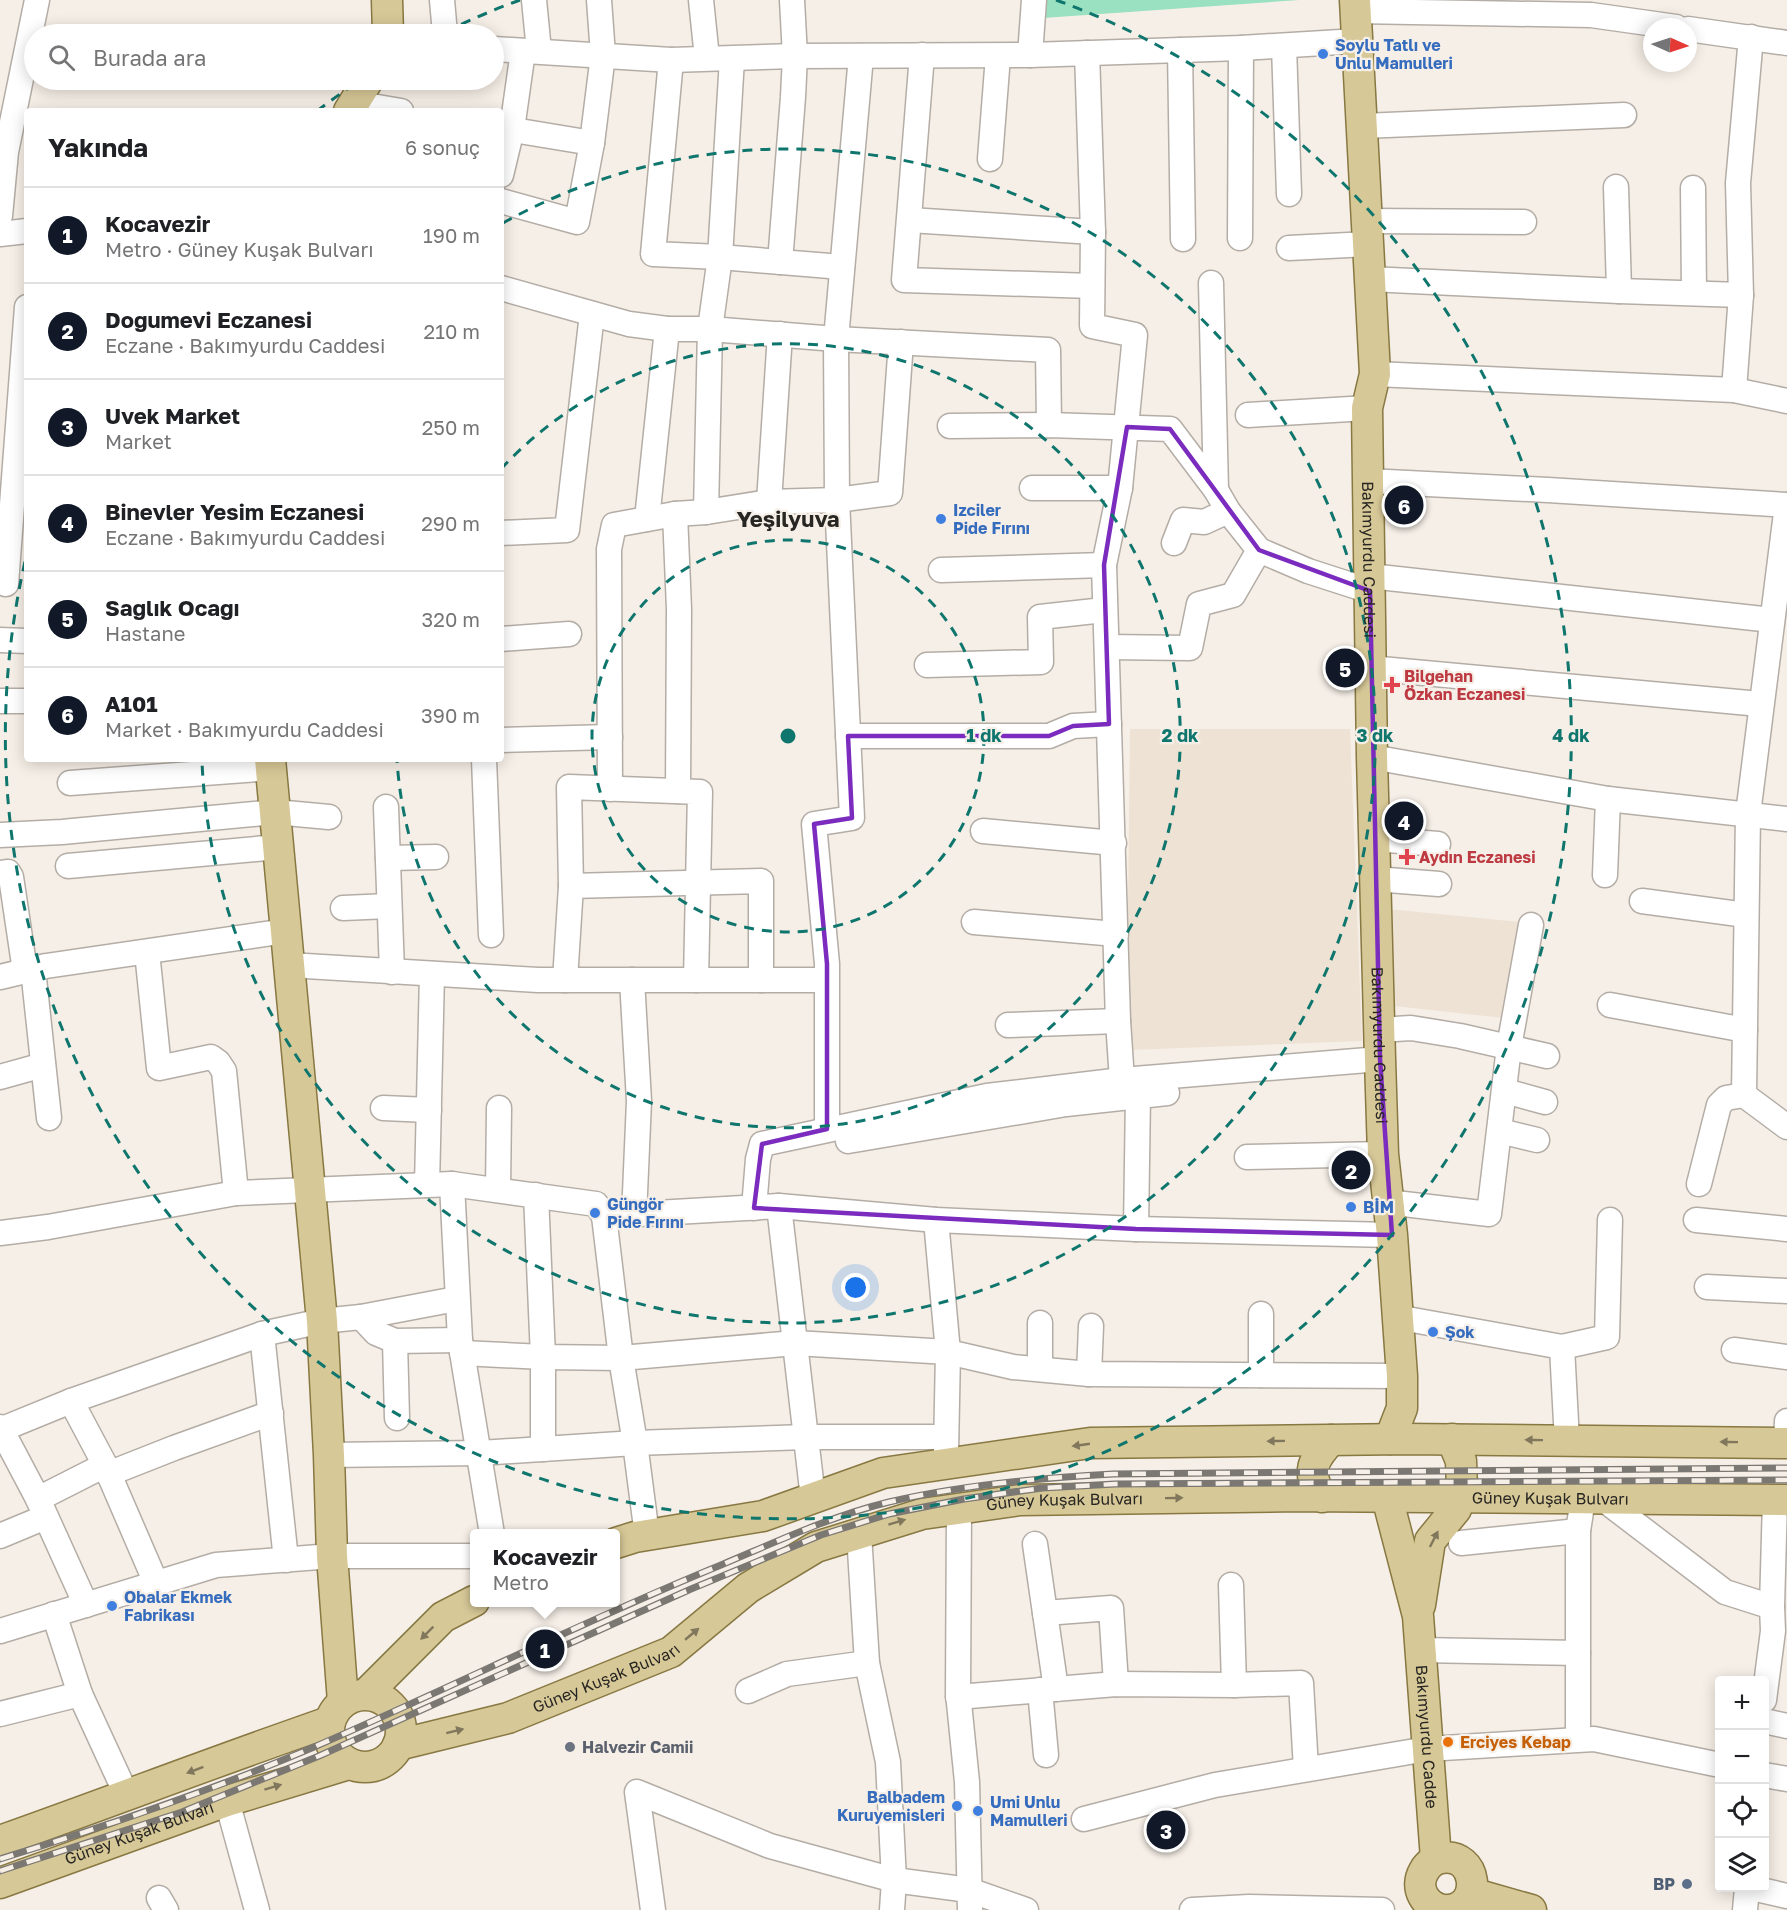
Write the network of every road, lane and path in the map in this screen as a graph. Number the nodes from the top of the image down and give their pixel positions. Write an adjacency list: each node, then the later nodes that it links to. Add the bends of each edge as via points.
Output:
1 (37, 0): 11 (street)
2 (387, 0): 12 (main road)
3 (442, 0): 13 (street)
4 (534, 0): 22 (street)
5 (599, 0): 25 (street)
6 (701, 0): 31 (street)
7 (792, 0): 28 (street)
8 (1034, 0): 27 (street)
9 (1355, 6): 10 (street, via 1591,15); 16 (main road, Bakımyurdu Caddesi)
10 (1643, 22)
11 (31, 24)
12 (387, 24)
13 (444, 24)
14 (1697, 30): 15 (street)
15 (1750, 37): 17 (street); 67 (street, via 1738,183)
16 (1357, 41): 18 (street); 38 (main road, Bakımyurdu Caddesi)
17 (1787, 43)
18 (1284, 46): 19 (street); 46 (street)
19 (1240, 48): 23 (street); 55 (street)
20 (504, 50): 22 (street)
21 (24, 51): 34 (street)
22 (531, 51): 25 (street); 39 (street)
23 (1179, 51): 24 (street); 56 (street)
24 (1088, 53): 27 (street); 52 (street)
25 (603, 55): 33 (street); 40 (street)
26 (922, 55): 29 (street); 30 (street); 49 (street)
27 (1030, 55): 30 (street)
28 (795, 56): 29 (street); 32 (street); 59 (street)
29 (861, 56): 60 (street)
30 (998, 56): 43 (street)
31 (707, 58): 32 (street); 33 (street)
32 (732, 59): 58 (street)
33 (671, 60): 58 (street, via 653,254)
34 (19, 71): 42 (street)
35 (359, 91): 36 (street)
36 (395, 108)
37 (1624, 115): 38 (street)
38 (1363, 126): 53 (main road, Bakımyurdu Caddesi)
39 (506, 128): 40 (street); 41 (street)
40 (592, 143): 47 (street, via 577,222)
41 (504, 147)
42 (11, 151): 48 (street)
43 (990, 159)
44 (1616, 187): 65 (street)
45 (1694, 188): 66 (street)
46 (1289, 194)
47 (504, 202)
48 (0, 216)
49 (910, 220): 52 (street); 63 (street, via 904,280)
50 (1524, 222): 53 (street)
51 (24, 231): 54 (street)
52 (1093, 232): 63 (street)
53 (1368, 233): 57 (street); 61 (main road, Bakımyurdu Caddesi)
54 (0, 234)
55 (1240, 238)
56 (1183, 239)
57 (1289, 248)
58 (720, 257): 59 (street); 70 (street)
59 (780, 262): 60 (street)
60 (842, 267): 72 (street)
61 (1370, 279): 65 (street); 75 (main road, Bakımyurdu Caddesi)
62 (1211, 283): 86 (street)
63 (1092, 286): 82 (street, via 1092,326 1135,335)
64 (504, 289): 68 (street)
65 (1619, 291): 66 (street)
66 (1694, 293): 67 (street)
67 (1741, 295): 76 (street)
68 (592, 314): 69 (street); 94 (street, via 567,530)
69 (667, 329): 70 (street); 93 (street)
70 (710, 329): 71 (street); 91 (street)
71 (780, 334): 72 (street); 88 (street)
72 (836, 339): 73 (street); 87 (street)
73 (901, 342): 80 (street, via 1048,350); 87 (street, via 890,494)
74 (24, 359): 100 (street)
75 (1375, 374): 76 (street); 78 (main road, Bakımyurdu Caddesi)
76 (1734, 390): 77 (street)
77 (1787, 400)
78 (1367, 408): 79 (street); 83 (main road, Bakımyurdu Caddesi)
79 (1248, 414)
80 (1049, 425): 81 (street); 82 (street)
81 (950, 426)
82 (1127, 427): 85 (street); 86 (street, via 1170,429)
83 (1368, 481): 89 (street); 99 (main road, Bakımyurdu Caddesi)
84 (1032, 488): 85 (street)
85 (1120, 488): 97 (street)
86 (1216, 490): 90 (street)
87 (837, 500): 88 (street); 114 (street)
88 (769, 501): 91 (street)
89 (1787, 505): 102 (street)
90 (1228, 511): 95 (street, via 1204,522 1183,520); 96 (street)
91 (705, 512): 92 (street)
92 (675, 514): 93 (street); 122 (street)
93 (647, 519): 115 (street, via 614,525 609,549)
94 (504, 533)
95 (1174, 543)
96 (1259, 550): 99 (street, via 1308,571); 107 (street, via 1233,596 1200,604 1190,648)
97 (1104, 565): 98 (street); 101 (street)
98 (941, 570)
99 (1370, 583): 102 (street); 109 (main road, Bakımyurdu Caddesi)
100 (11, 584)
101 (1104, 610): 107 (street); 108 (street, via 1040,616 1041,662)
102 (1776, 633): 112 (street)
103 (569, 634): 104 (street)
104 (504, 639)
105 (0, 640): 106 (street)
106 (24, 641)
107 (1107, 647): 113 (street)
108 (927, 665)
109 (1370, 668): 112 (street); 117 (main road, Bakımyurdu Caddesi)
110 (0, 701): 111 (street)
111 (24, 701)
112 (1760, 705): 126 (street)
113 (1109, 724): 114 (street, via 1073,726 1049,736); 132 (street)
114 (848, 736): 163 (street, via 852,818 814,824)
115 (610, 737): 116 (street); 121 (street)
116 (504, 740)
117 (1372, 758): 123 (street); 131 (main road, Bakımyurdu Caddesi)
118 (484, 762): 152 (street)
119 (271, 764): 120 (street); 125 (main road)
120 (70, 783)
121 (610, 789): 122 (street); 143 (street, via 569,787)
122 (678, 791): 141 (street, via 700,792)
123 (1608, 799): 126 (street); 139 (street)
124 (386, 807): 136 (street)
125 (275, 812): 127 (street); 130 (street); 134 (main road)
126 (1748, 814): 128 (street); 147 (street)
127 (329, 817)
128 (1787, 819)
129 (982, 831): 132 (street)
130 (0, 835)
131 (1375, 839): 133 (street); 140 (main road, Bakımyurdu Caddesi)
132 (1114, 843): 151 (street)
133 (1438, 844)
134 (278, 847): 137 (street); 150 (main road)
135 (436, 857): 136 (street)
136 (388, 858): 145 (street)
137 (68, 866)
138 (0, 873): 155 (street, via 8,872 11,877)
139 (1605, 875)
140 (1375, 879): 142 (street); 167 (main road, Bakımyurdu Caddesi)
141 (698, 882): 143 (street); 161 (street); 162 (street, via 761,881)
142 (1439, 884)
143 (571, 886): 159 (street)
144 (1642, 901): 147 (street)
145 (389, 906): 146 (street); 156 (street)
146 (343, 908)
147 (1746, 915): 168 (street)
148 (974, 922): 151 (street)
149 (1531, 925): 169 (street)
150 (286, 931): 153 (street); 154 (main road)
151 (1116, 934): 165 (street)
152 (491, 935)
153 (147, 952): 155 (street); 194 (street, via 159,1068 211,1057 224,1071)
154 (289, 965): 156 (street); 192 (main road)
155 (29, 970): 158 (street); 171 (street)
156 (392, 972): 157 (street)
157 (432, 974): 159 (street); 180 (street)
158 (0, 976)
159 (565, 980): 160 (street)
160 (632, 980): 161 (street); 200 (street, via 639,1101)
161 (696, 980): 162 (street)
162 (761, 980): 163 (street)
163 (826, 980): 183 (street)
164 (1610, 1005): 168 (street)
165 (1118, 1021): 166 (street); 174 (street)
166 (1008, 1025)
167 (1379, 1030): 169 (street, via 1411,1028); 172 (main road, Bakımyurdu Caddesi)
168 (1745, 1030): 176 (street)
169 (1509, 1047): 170 (street); 175 (street)
170 (1547, 1056)
171 (43, 1065): 173 (street); 181 (street)
172 (1380, 1067): 174 (street); 186 (main road, Bakımyurdu Caddesi)
173 (0, 1077)
174 (1130, 1088): 183 (street, via 987,1096); 188 (street, via 1066,1104); 204 (street)
175 (1505, 1091): 177 (street); 184 (street)
176 (1744, 1095): 182 (street); 190 (street, via 1726,1098 1719,1105)
177 (1545, 1102)
178 (383, 1108): 180 (street)
179 (499, 1108): 193 (street)
180 (429, 1110): 191 (street)
181 (49, 1118)
182 (1787, 1127)
183 (827, 1129): 188 (street, via 762,1144)
184 (1500, 1131): 185 (street); 196 (street, via 1489,1214)
185 (1537, 1140)
186 (1383, 1154): 187 (street); 196 (main road, Bakımyurdu Caddesi)
187 (1247, 1157)
188 (758, 1159): 198 (street)
189 (452, 1184): 191 (street); 193 (street); 210 (street)
190 (1699, 1184)
191 (427, 1185): 192 (street)
192 (311, 1190): 194 (street); 214 (main road)
193 (498, 1190): 195 (street)
194 (236, 1193): 206 (street)
195 (536, 1195): 199 (street, via 596,1203); 224 (street)
196 (1387, 1202): 207 (main road, Bakımyurdu Caddesi)
197 (779, 1206): 198 (street); 201 (street); 219 (street)
198 (754, 1208): 200 (street)
199 (604, 1216): 200 (street); 226 (street)
200 (634, 1216)
201 (936, 1220): 204 (street); 223 (street)
202 (1696, 1220): 205 (street)
203 (1610, 1221): 221 (street, via 1606,1337)
204 (1136, 1229): 207 (street)
205 (1787, 1229)
206 (0, 1233)
207 (1392, 1235): 213 (main road, Bakımyurdu Caddesi)
208 (1707, 1287): 209 (street)
209 (1787, 1291)
210 (456, 1299): 212 (street); 220 (street)
211 (1261, 1314): 229 (street)
212 (361, 1317): 214 (street); 218 (street, via 376,1333)
213 (1396, 1317): 221 (street); 230 (main road, Bakımyurdu Caddesi)
214 (322, 1320): 217 (street); 245 (main road)
215 (1040, 1323): 227 (street)
216 (1091, 1326): 228 (street)
217 (262, 1334): 231 (street); 232 (street)
218 (395, 1341): 220 (street); 233 (street)
219 (795, 1343): 223 (street); 226 (street); 236 (street)
220 (461, 1347): 224 (street); 244 (street)
221 (1562, 1347): 240 (street)
222 (1734, 1350): 225 (street)
223 (948, 1352): 227 (street); 243 (street)
224 (543, 1357): 226 (street); 242 (street)
225 (1787, 1357)
226 (621, 1358): 241 (street)
227 (1040, 1370): 228 (street)
228 (1089, 1374): 229 (street)
229 (1261, 1375): 230 (street)
230 (1402, 1376): 237 (main road, Bakımyurdu Caddesi)
231 (71, 1401): 234 (street); 246 (street)
232 (271, 1413): 246 (street); 265 (street)
233 (397, 1418)
234 (0, 1429): 254 (street)
235 (1787, 1436): 240 (main road, one-way to 240)
236 (806, 1437): 241 (street); 243 (street); 249 (street)
237 (1402, 1439): 238 (main road); 239 (main road)
238 (1331, 1440): 243 (main road, one-way to 243, via 1090,1443); 247 (main road, via 1313,1465 1312,1482)
239 (1452, 1440): 240 (main road, one-way to 239); 250 (main road, via 1461,1461)
240 (1567, 1441)
241 (635, 1443): 242 (street); 258 (street)
242 (543, 1449): 244 (street)
243 (946, 1450): 249 (main road)
244 (480, 1453): 245 (street); 255 (street)
245 (329, 1455): 263 (main road)
246 (107, 1470): 254 (street); 266 (street)
247 (1322, 1497): 248 (main road, Güney Kuşak Bulvarı); 253 (main road, Güney Kuşak Bulvarı, one-way to 247, via 1020,1500)
248 (1387, 1497): 250 (main road, Güney Kuşak Bulvarı); 273 (main road)
249 (813, 1498): 258 (main road, via 763,1516)
250 (1459, 1498): 251 (main road, Güney Kuşak Bulvarı); 273 (main road, one-way to 250, via 1431,1541 1456,1509)
251 (1593, 1499): 252 (main road, Güney Kuşak Bulvarı); 256 (street); 270 (street, via 1725,1592)
252 (1781, 1500): 270 (street)
253 (960, 1509): 257 (main road, Güney Kuşak Bulvarı, one-way to 253, via 922,1514); 285 (street)
254 (37, 1510): 259 (street); 269 (street)
255 (491, 1529)
256 (1578, 1531): 261 (street); 277 (street)
257 (859, 1534): 278 (street); 291 (main road, Güney Kuşak Bulvarı, one-way to 257, via 508,1718 671,1652 748,1588 816,1547)
258 (647, 1535): 260 (main road)
259 (0, 1536)
260 (620, 1541)
261 (1461, 1543)
262 (1035, 1544): 271 (street)
263 (332, 1556): 264 (street); 265 (street); 286 (main road)
264 (470, 1557)
265 (286, 1560): 266 (street, via 216,1565)
266 (156, 1583): 269 (street)
267 (1231, 1585): 281 (street)
268 (470, 1603): 286 (main road, one-way to 286, via 443,1617)
269 (86, 1605): 272 (street)
270 (1772, 1607): 275 (street)
271 (1045, 1613): 280 (street, via 1111,1608); 282 (street)
272 (54, 1614): 274 (street); 284 (street)
273 (1418, 1616): 276 (main road, Bakımyurdu Cadde)
274 (1, 1628)
275 (1780, 1632): 279 (street)
276 (1420, 1650): 277 (street); 292 (main road, Bakımyurdu Cadde)
277 (1578, 1653): 290 (street)
278 (867, 1663): 283 (street, via 787,1674); 304 (street, via 888,1762)
279 (1769, 1679)
280 (1116, 1683): 281 (street); 282 (street)
281 (1234, 1685): 296 (street, via 1301,1683)
282 (1048, 1690): 285 (street); 293 (street)
283 (748, 1691)
284 (80, 1694): 287 (street); 299 (street)
285 (958, 1698): 309 (street, via 967,1782)
286 (346, 1706): 291 (main road, via 377,1696 388,1702 400,1722); 294 (main road, via 328,1734 339,1757); 299 (main road, one-way to 299, via 245,1751)
287 (0, 1714)
288 (1769, 1723): 289 (street)
289 (1787, 1726)
290 (1578, 1739): 292 (street); 295 (street)
291 (398, 1745): 294 (main road, via 392,1755 372,1767)
292 (1427, 1749): 296 (street); 303 (main road, Bakımyurdu Cadde)
293 (1046, 1755)
294 (349, 1764): 300 (main road, Güney Kuşak Bulvarı, one-way to 294)
295 (1715, 1765)
296 (1306, 1769): 301 (street, via 1215,1785)
297 (1769, 1776): 298 (street)
298 (1787, 1779)
299 (128, 1796): 302 (main road)
300 (227, 1801): 305 (main road, Güney Kuşak Bulvarı); 312 (street)
301 (1084, 1819)
302 (0, 1841)
303 (1436, 1859): 310 (main road, via 1423,1871 1420,1889); 310 (main road, via 1445,1857 1462,1862 1473,1885)
304 (894, 1880): 309 (street); 313 (street, via 770,1846 637,1792); 314 (street)
305 (0, 1883)
306 (1769, 1891): 308 (street)
307 (1747, 1892): 319 (street)
308 (1787, 1896)
309 (969, 1900): 315 (street)
310 (1440, 1906): 318 (main road)
311 (1249, 1909): 316 (street); 317 (street)
312 (257, 1910)
313 (653, 1910)
314 (892, 1910)
315 (1026, 1910)
316 (1192, 1910)
317 (1382, 1910)
318 (1531, 1910)
319 (1745, 1910)

